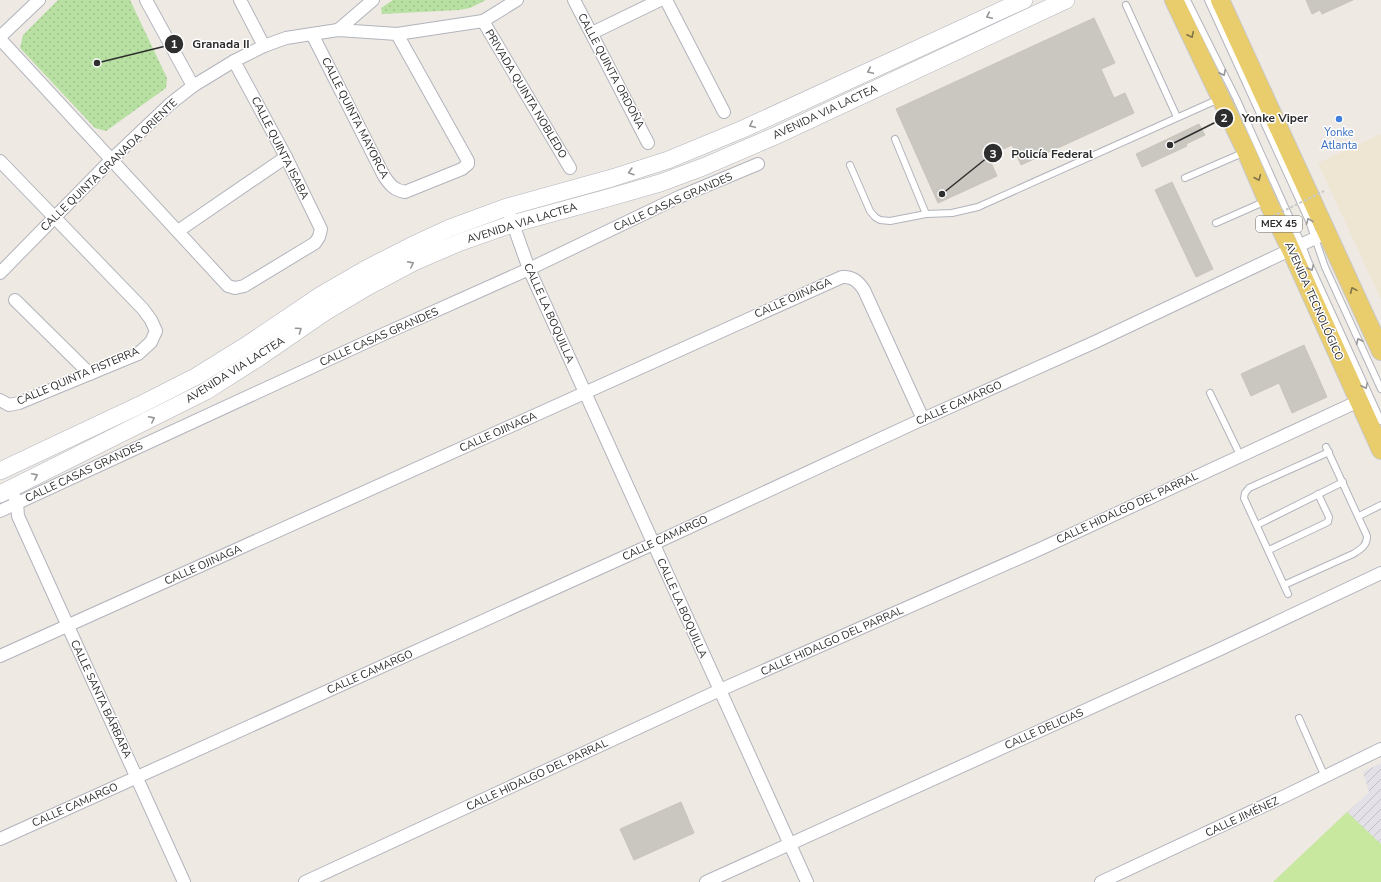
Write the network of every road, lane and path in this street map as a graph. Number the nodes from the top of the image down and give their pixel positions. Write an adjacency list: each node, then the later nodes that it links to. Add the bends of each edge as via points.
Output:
1 (39, 0): 21 (street)
2 (146, 0): 24 (street)
3 (240, 0): 22 (street)
4 (373, 0): 17 (street)
5 (517, 0): 16 (street)
6 (574, 0): 18 (street, CALLE QUINTA ORDOÑA)
7 (660, 0): 18 (street)
8 (666, 0): 26 (street)
9 (1024, 0): 40 (main road, AVENIDA VIA LACTEA, one-way to 40, via 743,129 668,160)
10 (1066, 0): 45 (main road, AVENIDA VIA LACTEA, via 703,167 604,199)
11 (1174, 0): 25 (main road, AVENIDA TECNOLÓGICO / MEX 45, one-way to 25)
12 (1187, 0): 48 (lane, one-way to 48, via 1236,98)
13 (1208, 0): 47 (lane, one-way to 13, via 1309,221)
14 (1220, 0): 47 (main road, MEX 45)
15 (1126, 5): 27 (lane)
16 (483, 21): 20 (street, CALLE QUINTA GRANADA ORIENTE); 36 (street, PRIVADA QUINTA NOBLEDO)
17 (338, 30): 19 (street, CALLE QUINTA GRANADA ORIENTE); 20 (street, CALLE QUINTA GRANADA ORIENTE)
18 (592, 33): 29 (street, CALLE QUINTA ORDOÑA)
19 (312, 34): 20 (street, CALLE QUINTA MAYORCA, via 384,176 397,191 405,192 462,169 468,164 468,160); 22 (street, CALLE QUINTA GRANADA ORIENTE, via 286,38)
20 (397, 34)
21 (0, 38): 32 (street)
22 (264, 46): 23 (street, CALLE QUINTA GRANADA ORIENTE)
23 (234, 61): 24 (street, CALLE QUINTA GRANADA ORIENTE); 31 (street, CALLE QUINTA ISABA)
24 (193, 86): 32 (street, CALLE QUINTA GRANADA ORIENTE, via 170,104)
25 (1221, 98): 27 (lane); 30 (main road, AVENIDA TECNOLÓGICO / MEX 45)
26 (724, 112)
27 (1177, 117): 41 (lane, via 978,207 952,213)
28 (896, 139): 41 (lane)
29 (648, 143)
30 (1246, 151): 37 (lane); 39 (main road, AVENIDA TECNOLÓGICO / MEX 45, one-way to 39)
31 (286, 157): 46 (street); 46 (street, CALLE QUINTA ISABA, via 321,229 315,244 244,286 235,288 228,286)
32 (112, 159): 42 (street, CALLE QUINTA GRANADA ORIENTE); 46 (street)
33 (0, 161): 42 (street, CALLE QUINTA FISTERRA)
34 (758, 164): 49 (street, CALLE CASAS GRANDES, via 679,197)
35 (850, 165): 41 (lane, via 875,217 890,221)
36 (570, 168)
37 (1185, 178)
38 (1324, 191): 44 (path, bridge)
39 (1267, 200): 43 (lane); 48 (main road, AVENIDA TECNOLÓGICO / MEX 45)
40 (507, 207): 45 (street, CALLE LA BOQUILLA); 63 (main road, AVENIDA VIA LACTEA, via 450,228 366,269 321,295 197,376)
41 (926, 214)
42 (55, 218): 50 (street, CALLE QUINTA GRANADA ORIENTE); 53 (street, CALLE QUINTA FISTERRA, via 143,309 156,331 151,342 138,354)
43 (1216, 223)
44 (1259, 223)
45 (512, 224): 49 (street, CALLE LA BOQUILLA); 66 (main road, AVENIDA VIA LACTEA, one-way to 45, via 206,390 367,287 414,262)
46 (178, 231)
47 (1321, 235): 48 (street, CALLE CAMARGO); 52 (main road, MEX 45, one-way to 47); 54 (lane, one-way to 47, via 1325,267)
48 (1296, 247): 58 (main road, AVENIDA TECNOLÓGICO / MEX 45); 59 (street, CALLE CAMARGO, via 1095,342); 60 (lane, one-way to 60, via 1308,261)
49 (529, 269): 55 (street, CALLE LA BOQUILLA); 66 (street, CALLE CASAS GRANDES)
50 (0, 273)
51 (15, 300): 53 (street)
52 (1381, 351)
53 (90, 374): 57 (street, CALLE QUINTA FISTERRA, via 19,403 9,405)
54 (1381, 389)
55 (585, 392): 59 (street, CALLE OJINAGA, via 846,276 855,280 864,290); 70 (street, CALLE LA BOQUILLA); 75 (street, CALLE OJINAGA)
56 (1210, 393): 62 (lane)
57 (0, 400)
58 (1359, 401): 61 (main road, AVENIDA TECNOLÓGICO / MEX 45); 62 (street, CALLE HIDALGO DEL PARRAL)
59 (923, 419): 70 (street, CALLE CAMARGO)
60 (1381, 421)
61 (1381, 450)
62 (1240, 455): 77 (street, CALLE HIDALGO DEL PARRAL, via 1040,549)
63 (0, 471): 66 (main road, CALLE SANTA BÁRBARA)
64 (1343, 482): 65 (lane); 68 (lane); 69 (lane, via 1328,450 1247,490 1244,498)
65 (1318, 494): 69 (lane); 71 (lane, via 1329,517 1328,522)
66 (5, 498): 75 (street, CALLE SANTA BÁRBARA, via 18,516)
67 (1381, 505): 68 (lane)
68 (1359, 516): 73 (lane, via 1368,536 1363,548)
69 (1257, 525): 71 (lane)
70 (653, 544): 77 (street, CALLE LA BOQUILLA); 80 (street, CALLE CAMARGO)
71 (1269, 550): 73 (lane)
72 (1381, 573): 83 (street, CALLE DELICIAS, via 1216,651)
73 (1284, 585): 74 (lane)
74 (1288, 594)
75 (67, 626): 76 (street, CALLE OJINAGA); 80 (street, CALLE SANTA BÁRBARA)
76 (0, 656)
77 (720, 690): 83 (street, CALLE LA BOQUILLA); 85 (street, CALLE HIDALGO DEL PARRAL)
78 (1299, 718): 81 (lane)
79 (1381, 750): 81 (street, CALLE JIMÉNEZ)
80 (137, 777): 82 (street, CALLE CAMARGO); 84 (street, CALLE SANTA BÁRBARA)
81 (1325, 777): 88 (street, CALLE JIMÉNEZ)
82 (0, 839)
83 (790, 844): 86 (street, CALLE DELICIAS); 87 (street, CALLE LA BOQUILLA)
84 (184, 882)
85 (305, 882)
86 (706, 882)
87 (807, 882)
88 (1101, 882)

